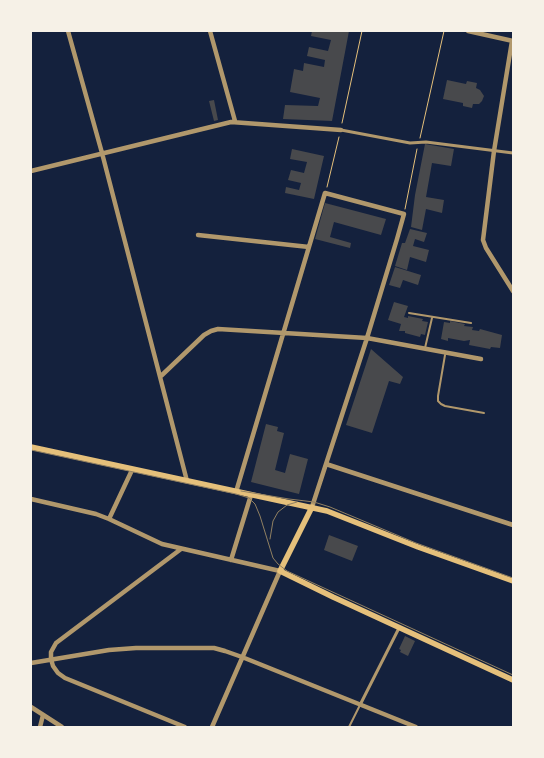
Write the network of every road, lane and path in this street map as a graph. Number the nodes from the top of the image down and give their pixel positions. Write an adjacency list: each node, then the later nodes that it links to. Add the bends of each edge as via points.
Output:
1 (68, 31): 11 (street)
2 (210, 31): 7 (street)
3 (362, 31): 8 (path)
4 (444, 31): 9 (path)
5 (468, 31): 6 (street)
6 (512, 41): 10 (street)
7 (235, 121): 8 (street); 11 (street)
8 (340, 130): 9 (street); 14 (path)
9 (418, 144): 10 (street, via 426,142); 15 (path)
10 (494, 151): 12 (street); 18 (street, via 483,240)
11 (102, 153): 13 (street); 27 (street)
12 (513, 153)
13 (31, 170)
14 (325, 193): 15 (street); 17 (street)
15 (404, 214): 23 (street)
16 (198, 235): 17 (street)
17 (309, 247): 22 (street)
18 (513, 291)
19 (409, 313): 20 (lane)
20 (432, 318): 21 (lane); 24 (lane)
21 (471, 323)
22 (283, 333): 23 (street); 27 (street, via 211,331); 33 (street)
23 (367, 338): 24 (street); 30 (street)
24 (425, 348): 25 (street)
25 (446, 352): 26 (street); 28 (lane, via 438,400 445,406)
26 (481, 359)
27 (161, 376): 32 (street)
28 (484, 413)
29 (31, 447): 31 (main road)
30 (326, 464): 36 (street); 38 (street)
31 (132, 470): 32 (main road); 37 (street)
32 (187, 481): 33 (main road)
33 (236, 492): 34 (main road)
34 (251, 495): 36 (main road); 40 (street)
35 (31, 499): 37 (street)
36 (312, 507): 41 (main road); 42 (main road)
37 (109, 519): 39 (street, via 152,540)
38 (513, 525)
39 (181, 549): 40 (street); 45 (street, via 56,643)
40 (231, 560): 41 (street)
41 (280, 571): 43 (main road); 44 (street)
42 (513, 581)
43 (399, 628): 47 (main road); 48 (street)
44 (242, 657): 45 (street, via 214,648 136,648); 48 (street); 54 (street)
45 (51, 659): 46 (street); 53 (street, via 58,673 66,678)
46 (31, 663)
47 (513, 680)
48 (360, 705): 55 (lane); 56 (street)
49 (31, 707): 50 (street)
50 (43, 715): 51 (street); 52 (street)
51 (40, 727)
52 (62, 727)
53 (185, 727)
54 (212, 727)
55 (350, 727)
56 (416, 727)

